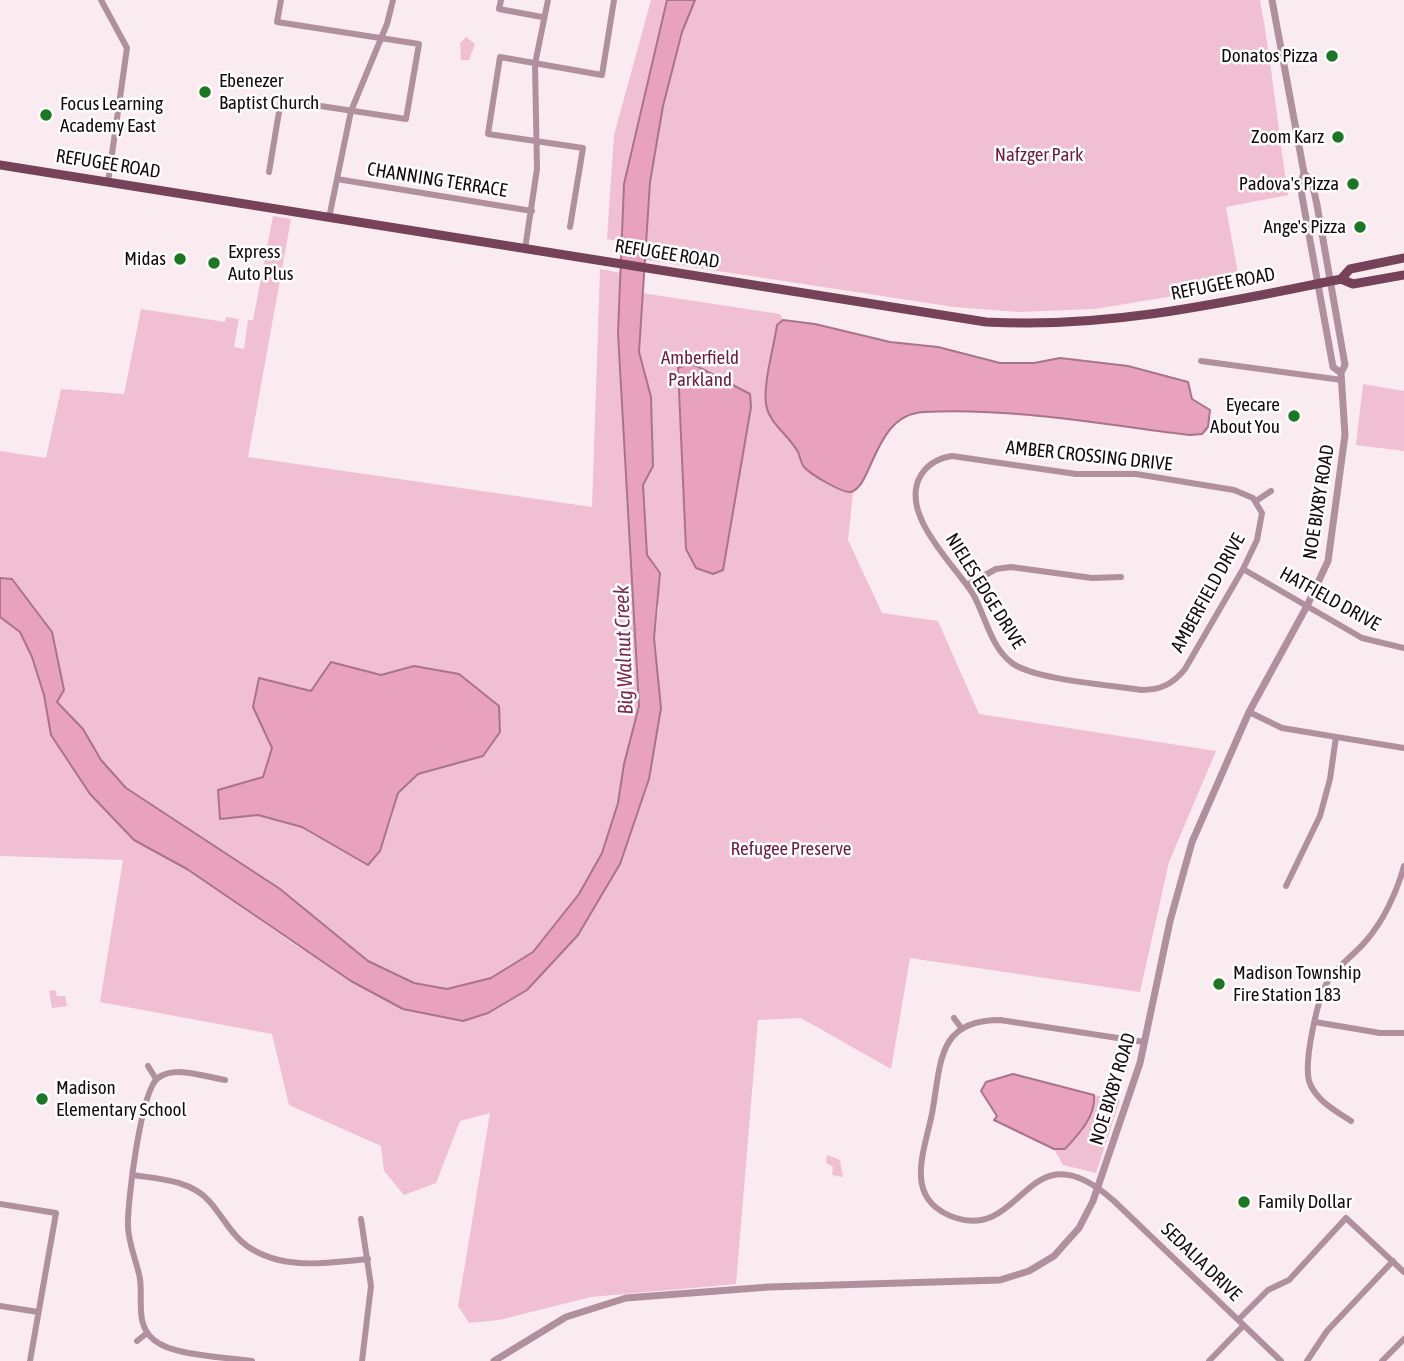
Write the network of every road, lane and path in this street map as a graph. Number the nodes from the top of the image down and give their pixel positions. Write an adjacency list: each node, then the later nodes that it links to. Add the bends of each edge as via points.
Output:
1 (101, 0): 17 (street, via 127,48)
2 (281, 0): 9 (street, via 277,22)
3 (393, 0): 9 (street)
4 (501, 0): 8 (street, via 499,9)
5 (548, 0): 8 (street)
6 (614, 0): 10 (street, via 602,75)
7 (1272, 0): 15 (street, NOE BIXBY ROAD)
8 (542, 17): 10 (street)
9 (381, 38): 11 (street); 11 (street, via 419,44 406,120)
10 (535, 64): 12 (street); 12 (street, via 500,57 488,134)
11 (351, 111): 14 (street, via 281,100); 16 (street)
12 (538, 141): 18 (street); 20 (street, via 583,148)
13 (0, 165): 17 (main road, REFUGEE ROAD)
14 (269, 172)
15 (1304, 173): 25 (street, NOE BIXBY ROAD, via 1313,184); 26 (street, NOE BIXBY ROAD, via 1300,185)
16 (337, 179): 18 (street, CHANNING TERRACE); 19 (street)
17 (108, 182): 19 (main road, REFUGEE ROAD)
18 (532, 211): 21 (street)
19 (329, 218): 21 (main road, REFUGEE ROAD)
20 (570, 227)
21 (525, 250): 26 (main road, REFUGEE ROAD, via 954,318 1044,324 1144,316)
22 (1404, 258): 24 (main road, via 1350,269)
23 (1404, 275): 24 (main road, via 1353,284)
24 (1341, 279): 25 (main road, REFUGEE ROAD)
25 (1330, 281): 26 (main road, REFUGEE ROAD); 28 (street, NOE BIXBY ROAD, via 1345,365)
26 (1317, 283): 28 (street, NOE BIXBY ROAD, via 1334,367)
27 (1201, 361): 28 (street)
28 (1342, 376): 35 (street, NOE BIXBY ROAD, via 1346,421 1332,541)
29 (921, 475): 31 (street, AMBER CROSSING DRIVE, via 939,460 957,456 1076,474 1136,474 1244,492); 34 (street, NIELES EDGE DRIVE, via 915,492 916,513)
30 (1271, 491): 31 (street)
31 (1256, 501): 32 (street, AMBERFIELD DRIVE, via 1262,519)
32 (1244, 569): 35 (street, HATFIELD DRIVE); 37 (street, AMBERFIELD DRIVE, via 1185,669)
33 (1121, 577): 34 (street, via 1092,579 1011,567 996,569)
34 (967, 585): 37 (street, NIELES EDGE DRIVE, via 1002,654 1016,666 1034,673)
35 (1307, 606): 36 (street, HATFIELD DRIVE, via 1362,638); 38 (street, NOE BIXBY ROAD)
36 (1404, 648)
37 (1159, 689)
38 (1249, 712): 39 (street, via 1282,728); 47 (street, NOE BIXBY ROAD, via 1185,862)
39 (1336, 737): 40 (street); 42 (street, via 1320,816)
40 (1404, 748)
41 (1404, 866): 44 (street, via 1376,929 1326,984)
42 (1286, 886)
43 (954, 1018): 45 (street)
44 (1315, 1022): 46 (street); 51 (street, via 1309,1081 1321,1100)
45 (962, 1029): 47 (street, via 980,1021 1000,1020); 53 (street, via 940,1059 922,1149 919,1172 931,1200 947,1214 975,1220 1008,1209 1037,1180 1051,1174 1067,1174)
46 (1404, 1033)
47 (1144, 1042): 53 (street, NOE BIXBY ROAD, via 1131,1097)
48 (148, 1066): 49 (street)
49 (156, 1079): 50 (street, via 174,1072); 52 (street, via 146,1096)
50 (225, 1080)
51 (1351, 1121)
52 (133, 1175): 56 (street, via 196,1191 242,1241 271,1258 312,1264); 62 (street, via 128,1230)
53 (1097, 1187): 61 (street, SEDALIA DRIVE); 68 (street, NOE BIXBY ROAD, via 1084,1220 1062,1248 1013,1276 982,1282 769,1287 626,1298 566,1317)
54 (0, 1204): 60 (street, via 55,1213)
55 (361, 1219): 56 (street)
56 (368, 1259): 67 (street, via 371,1297)
57 (1393, 1261): 58 (street); 61 (street, via 1346,1218 1289,1280 1268,1290); 71 (street, via 1327,1331)
58 (1404, 1272)
59 (0, 1306): 60 (street)
60 (38, 1312): 65 (street)
61 (1241, 1323): 69 (street); 70 (street, SEDALIA DRIVE)
62 (148, 1334): 64 (street); 66 (street, via 168,1347)
63 (1404, 1339): 72 (street)
64 (137, 1341)
65 (30, 1361)
66 (252, 1361)
67 (362, 1361)
68 (494, 1361)
69 (1209, 1361)
70 (1281, 1361)
71 (1307, 1361)
72 (1382, 1361)

